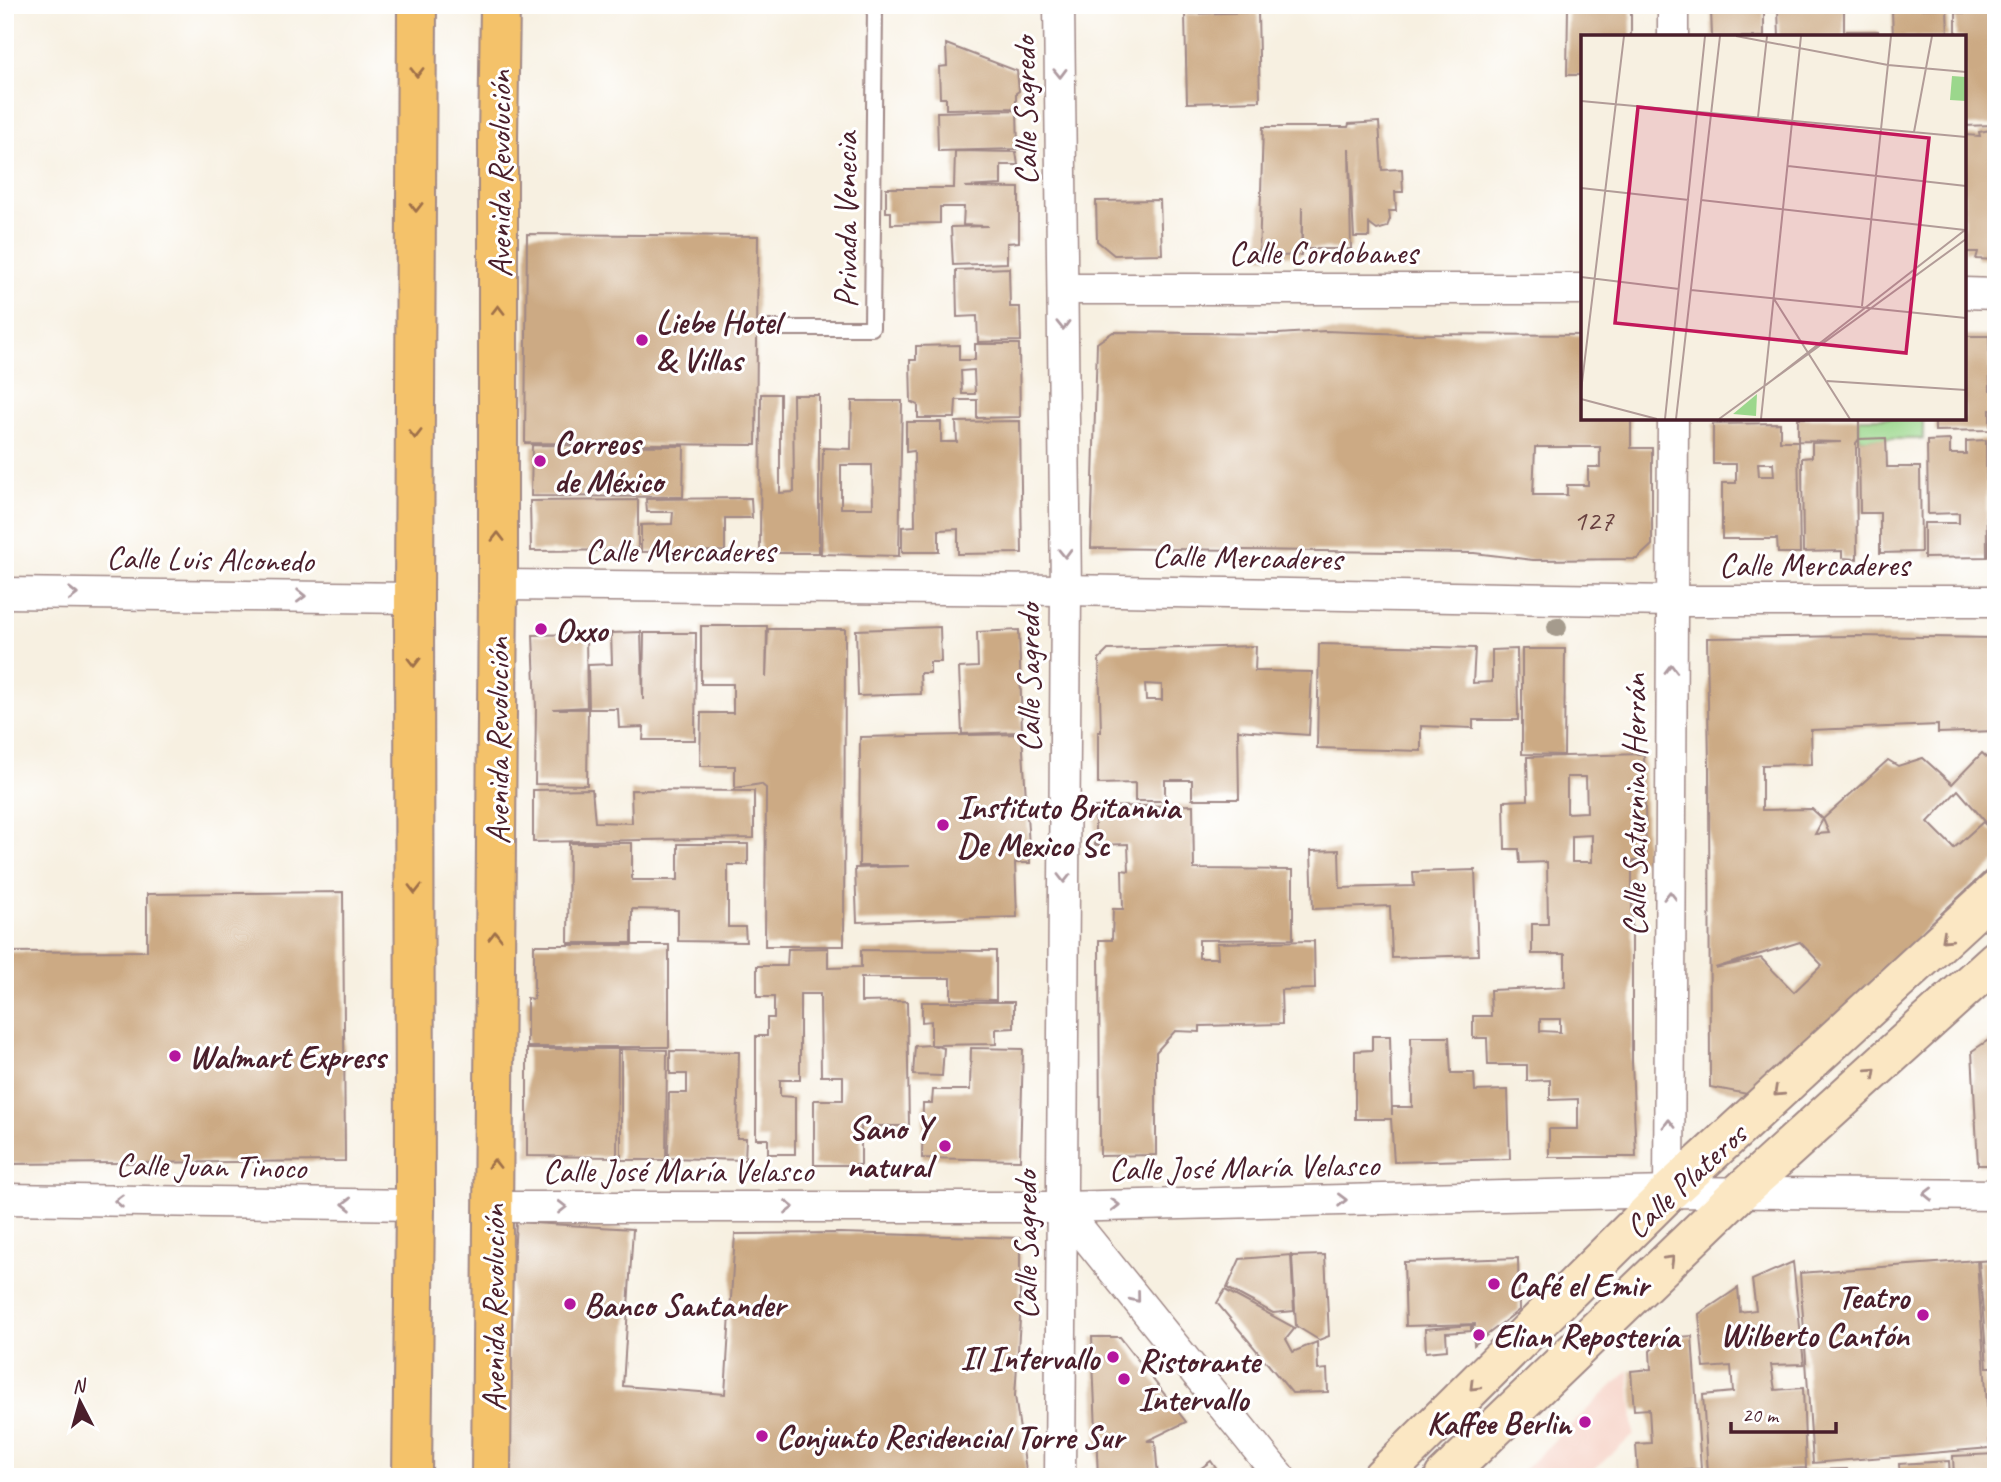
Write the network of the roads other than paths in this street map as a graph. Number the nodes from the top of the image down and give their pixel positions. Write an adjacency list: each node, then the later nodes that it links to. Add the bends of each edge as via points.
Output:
1 (417, 5): 16 (main road, one-way to 16)
2 (500, 5): 13 (main road, Avenida Revolución, one-way to 2)
3 (875, 5): 11 (lane, Privada Venecia, via 872,328)
4 (1059, 5): 7 (street, Calle Sagredo, one-way to 7)
5 (1673, 5): 6 (street)
6 (1674, 35)
7 (1063, 289): 8 (street, Calle Cordobanes); 14 (street, Calle Sagredo, one-way to 14)
8 (1581, 289)
9 (1966, 293): 10 (street)
10 (1996, 294)
11 (766, 328)
12 (1673, 420): 17 (street, Calle Saturnino Herrán)
13 (498, 585): 14 (street, Calle Mercaderes); 26 (main road, Avenida Revolución, one-way to 13)
14 (1066, 590): 17 (street, Calle Mercaderes); 27 (street, Calle Sagredo, one-way to 27)
15 (5, 593): 16 (street, Calle Luis Alconedo, one-way to 16)
16 (414, 598): 25 (main road, one-way to 25)
17 (1671, 601): 18 (street, Calle Mercaderes); 21 (street, Calle Saturnino Herrán, one-way to 17)
18 (1996, 601)
19 (1996, 891): 21 (street, Calle Plateros, one-way to 21)
20 (1996, 960): 22 (street, Calle Plateros, one-way to 20)
21 (1669, 1192): 22 (street, Calle José María Velasco); 27 (street, Calle José María Velasco, one-way to 21); 32 (street, Calle Plateros, one-way to 32)
22 (1740, 1192): 23 (street, Calle José María Velasco, one-way to 22); 33 (street, Calle Plateros, one-way to 22)
23 (1996, 1195)
24 (5, 1199): 25 (street, Calle Juan Tinoco, one-way to 24)
25 (415, 1205): 28 (main road)
26 (494, 1207): 27 (street, Calle José María Velasco, one-way to 27); 29 (main road, Avenida Revolución)
27 (1062, 1207): 30 (street, Calle Sagredo); 31 (street, one-way to 31)
28 (412, 1477)
29 (491, 1477)
30 (1060, 1477)
31 (1280, 1477)
32 (1382, 1477)
33 (1444, 1477)

